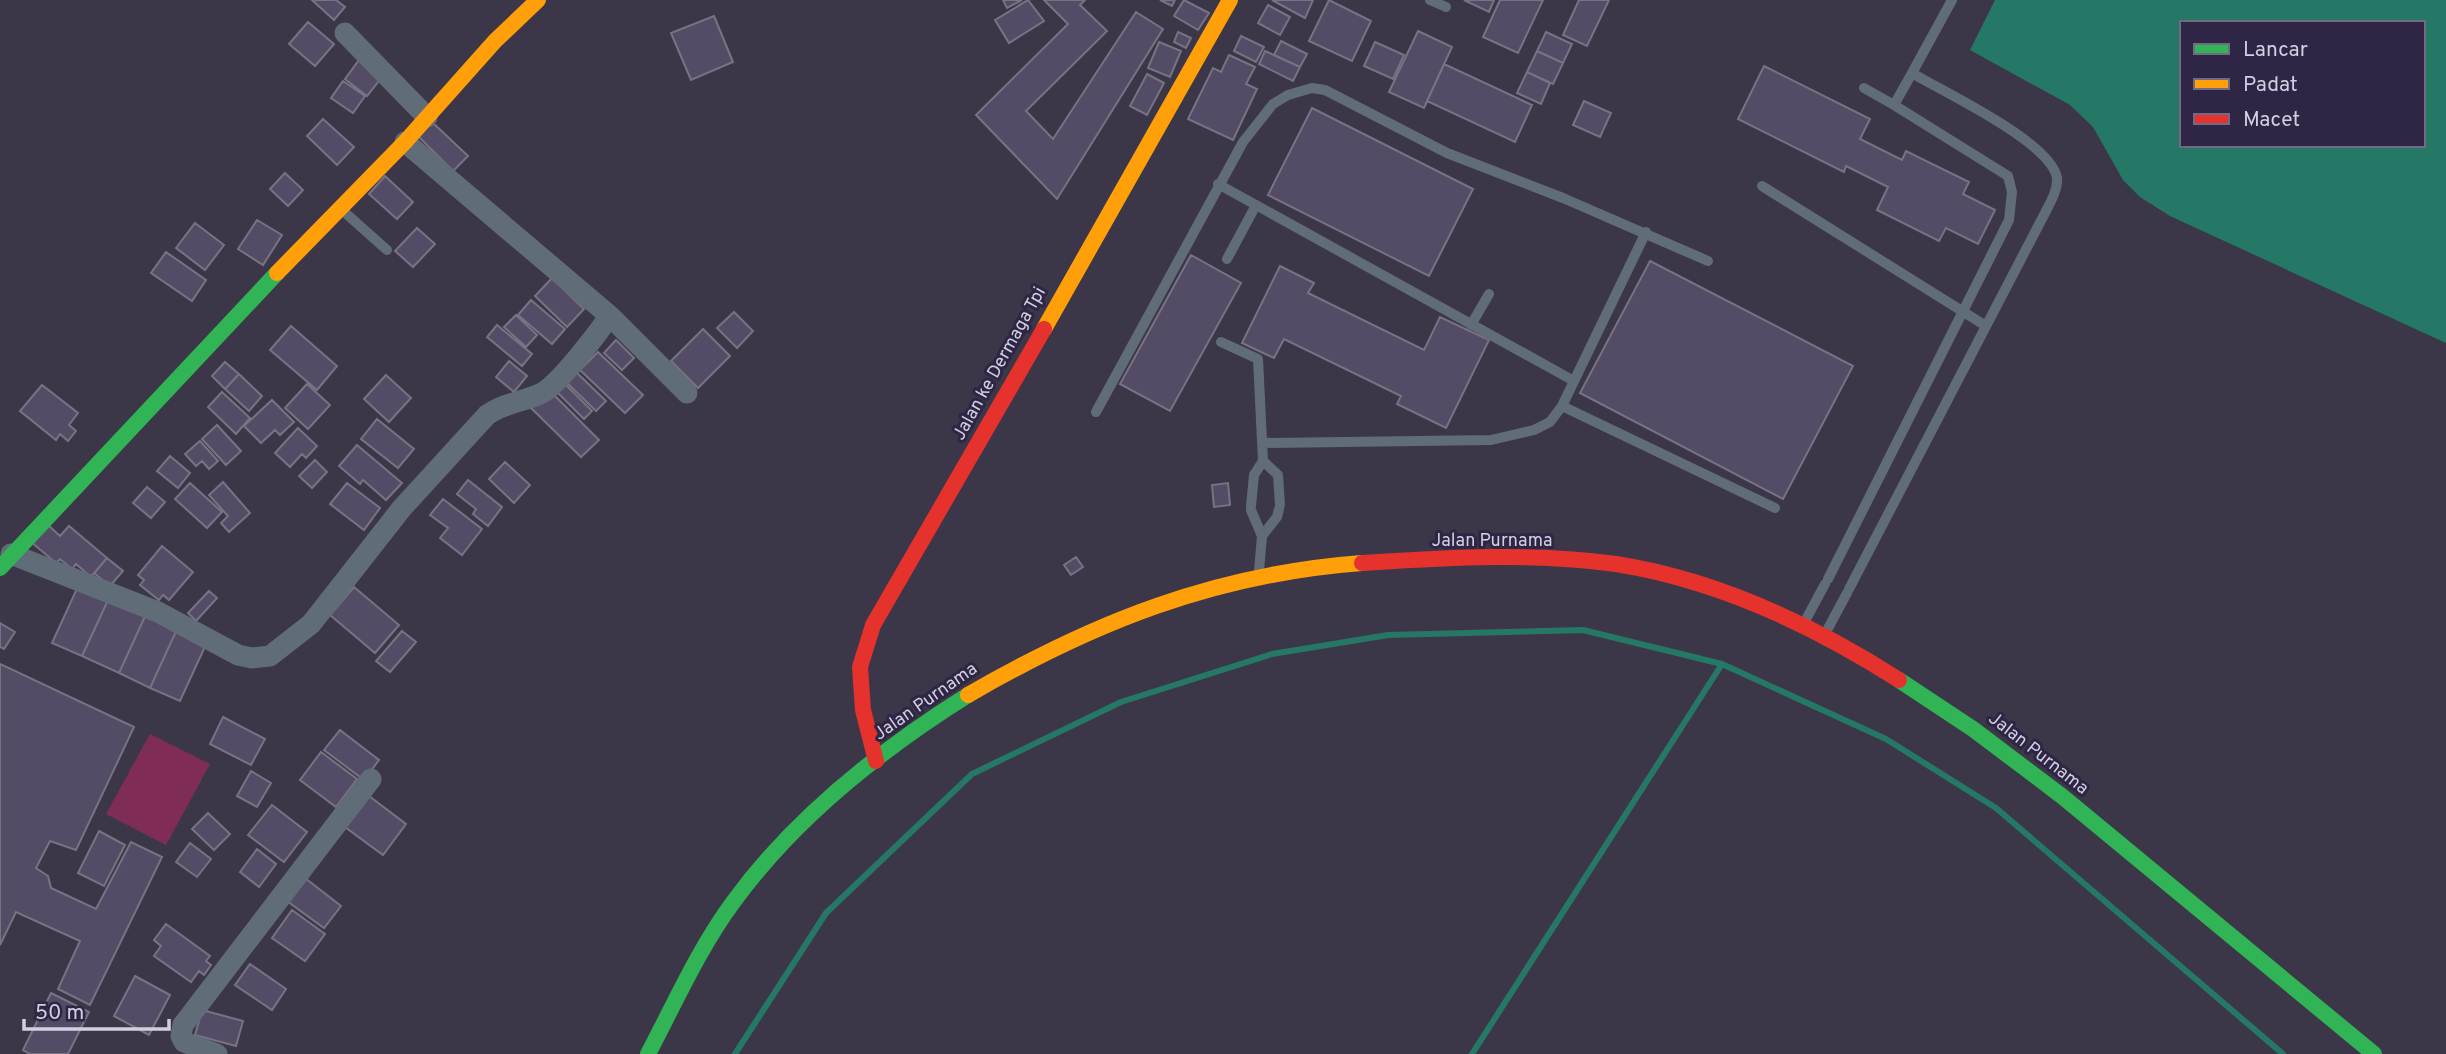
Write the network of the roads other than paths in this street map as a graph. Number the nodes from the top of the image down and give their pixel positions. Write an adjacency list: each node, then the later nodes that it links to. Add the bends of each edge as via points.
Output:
1 (538, 0): 10 (main road)
2 (1230, 0): 38 (main road, Jalan ke Dermaga Tpi, via 873,625 860,667 863,710)
3 (1430, 0): 5 (lane)
4 (1952, 0): 7 (lane)
5 (1446, 8)
6 (345, 33): 10 (street)
7 (1912, 73): 9 (lane); 24 (lane, via 2025,139 2043,152 2055,171 2057,184 2045,214)
8 (1864, 88): 9 (lane)
9 (1894, 105): 21 (lane, via 2008,176 2012,192 2009,220)
10 (427, 117): 11 (main road)
11 (405, 142): 15 (main road); 22 (street)
12 (1218, 184): 14 (lane); 16 (lane, via 1273,104 1312,88 1325,90 1447,153); 29 (lane)
13 (1762, 186): 21 (lane)
14 (1256, 205): 18 (lane); 23 (lane)
15 (340, 208): 17 (lane); 34 (main road)
16 (1646, 232): 19 (lane); 26 (lane)
17 (387, 250)
18 (1227, 259)
19 (1708, 261)
20 (1489, 294): 23 (lane)
21 (1963, 311): 24 (lane); 36 (lane)
22 (610, 316): 27 (street); 34 (street, via 544,392 487,415 401,508 311,624 270,656 238,654 158,612)
23 (1471, 325): 26 (lane)
24 (1986, 326): 37 (lane)
25 (1221, 342): 30 (lane, via 1258,359)
26 (1574, 382): 28 (lane)
27 (687, 393)
28 (1562, 406): 30 (lane, via 1550,422 1534,430 1491,440); 32 (lane)
29 (1096, 412)
30 (1262, 443): 31 (lane)
31 (1263, 461): 33 (lane, via 1254,475 1251,508); 33 (lane, via 1278,475 1279,507)
32 (1774, 508)
33 (1262, 536): 35 (lane)
34 (6, 561)
35 (1259, 577): 36 (main road, Jalan Purnama, via 1359,563 1588,560 1674,575); 38 (main road, Jalan Purnama, via 1157,605 1078,636 988,681)
36 (1803, 625): 37 (main road, Jalan Purnama)
37 (1824, 636): 42 (main road, Jalan Purnama, via 1985,734)
38 (876, 761): 41 (main road, Jalan Purnama, via 802,825 744,887)
39 (371, 779): 40 (street, via 183,1025 184,1042)
40 (217, 1054)
41 (648, 1054)
42 (2374, 1054)

